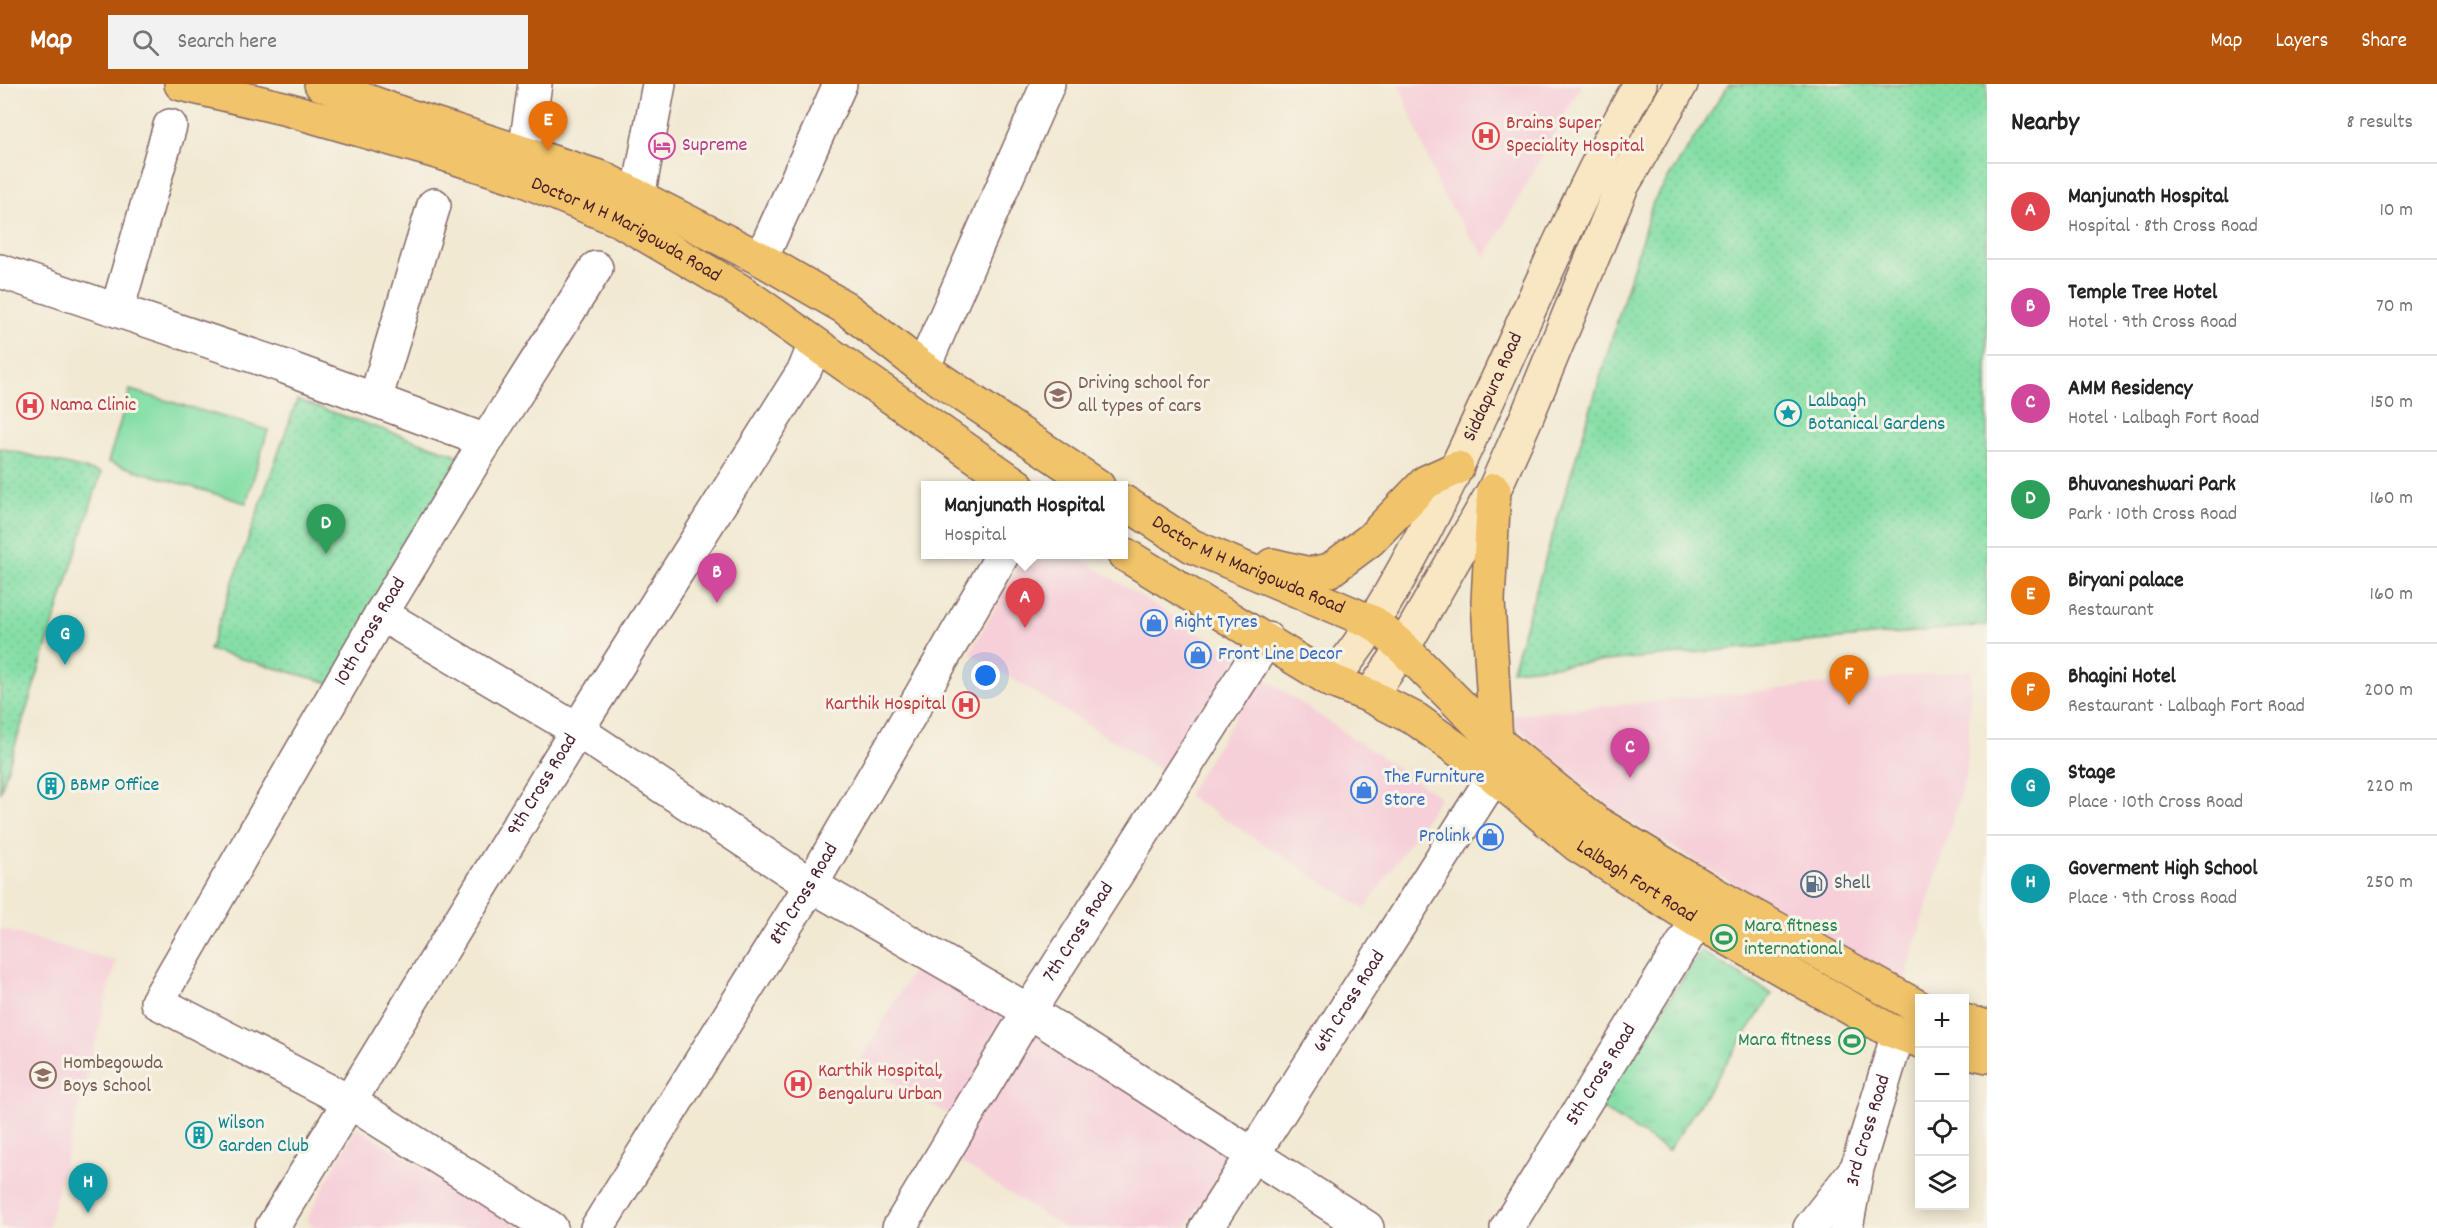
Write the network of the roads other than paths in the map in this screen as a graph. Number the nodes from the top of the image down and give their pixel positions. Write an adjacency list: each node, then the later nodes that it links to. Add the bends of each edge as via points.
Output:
1 (181, 84): 17 (main road, Doctor M H Marigowda Road, via 333,122 530,183 621,221 739,290)
2 (321, 84): 10 (main road, Doctor M H Marigowda Road)
3 (535, 84): 10 (street)
4 (659, 84): 11 (street)
5 (840, 84): 13 (street)
6 (1640, 84): 21 (main road, Siddapura Road, via 1572,214)
7 (1681, 84): 24 (main road, Siddapura Road, via 1622,186)
8 (1043, 93): 18 (street)
9 (170, 126): 16 (street)
10 (525, 152): 11 (main road, Doctor M H Marigowda Road, via 602,178)
11 (638, 197): 13 (main road, Doctor M H Marigowda Road)
12 (434, 205): 19 (street)
13 (761, 259): 18 (main road, Doctor M H Marigowda Road, via 844,307)
14 (596, 268): 20 (street, 10th Cross Road)
15 (0, 271): 16 (street)
16 (117, 310): 19 (street)
17 (815, 344): 22 (main road, Doctor M H Marigowda Road); 35 (street, 9th Cross Road, via 805,369)
18 (922, 368): 23 (main road, Doctor M H Marigowda Road)
19 (375, 400): 20 (street)
20 (486, 441): 29 (street, 10th Cross Road)
21 (1457, 468): 26 (main road, via 1426,482 1370,540 1330,570 1310,574); 30 (main road, Siddapura Road)
22 (1011, 481)
23 (1091, 481)
24 (1494, 490): 32 (main road, Siddapura Road); 36 (main road, via 1488,602)
25 (1128, 505): 26 (main road, Doctor M H Marigowda Road)
26 (1192, 546): 30 (main road, Doctor M H Marigowda Road)
27 (1128, 556): 31 (main road)
28 (1000, 559): 38 (street, 8th Cross Road)
29 (381, 614): 35 (street); 47 (street, 10th Cross Road, via 157,1002)
30 (1374, 622): 32 (main road, Doctor M H Marigowda Road); 33 (main road, Siddapura Road)
31 (1267, 639): 33 (main road); 41 (street, 7th Cross Road)
32 (1403, 648): 34 (main road, Siddapura Road); 36 (main road, Lalbagh Fort Road)
33 (1332, 681): 34 (main road, Lalbagh Fort Road)
34 (1370, 696): 37 (main road, Lalbagh Fort Road, via 1417,720)
35 (577, 730): 38 (street); 47 (street, 9th Cross Road)
36 (1496, 741): 40 (main road, Lalbagh Fort Road, via 1597,823 1716,895)
37 (1494, 776): 39 (main road, Lalbagh Fort Road, via 1577,845); 48 (street, 6th Cross Road)
38 (811, 885): 41 (street); 52 (street, 8th Cross Road)
39 (1697, 921): 44 (main road, Lalbagh Fort Road, via 1889,1030); 56 (street, 5th Cross Road)
40 (1915, 1005)
41 (1029, 1011): 48 (street); 53 (street, 7th Cross Road)
42 (1969, 1022): 43 (main road)
43 (1987, 1027)
44 (1909, 1037): 49 (street, 3rd Cross Road)
45 (1969, 1052): 46 (main road)
46 (1987, 1056)
47 (350, 1102): 50 (street, 9th Cross Road); 51 (street)
48 (1251, 1155): 54 (street, 6th Cross Road); 55 (street)
49 (1857, 1168): 57 (street); 58 (street, 3rd Cross Road)
50 (272, 1228)
51 (551, 1228)
52 (597, 1228)
53 (899, 1228)
54 (1206, 1228)
55 (1367, 1228)
56 (1507, 1228)
57 (1810, 1228)
58 (1846, 1228)

